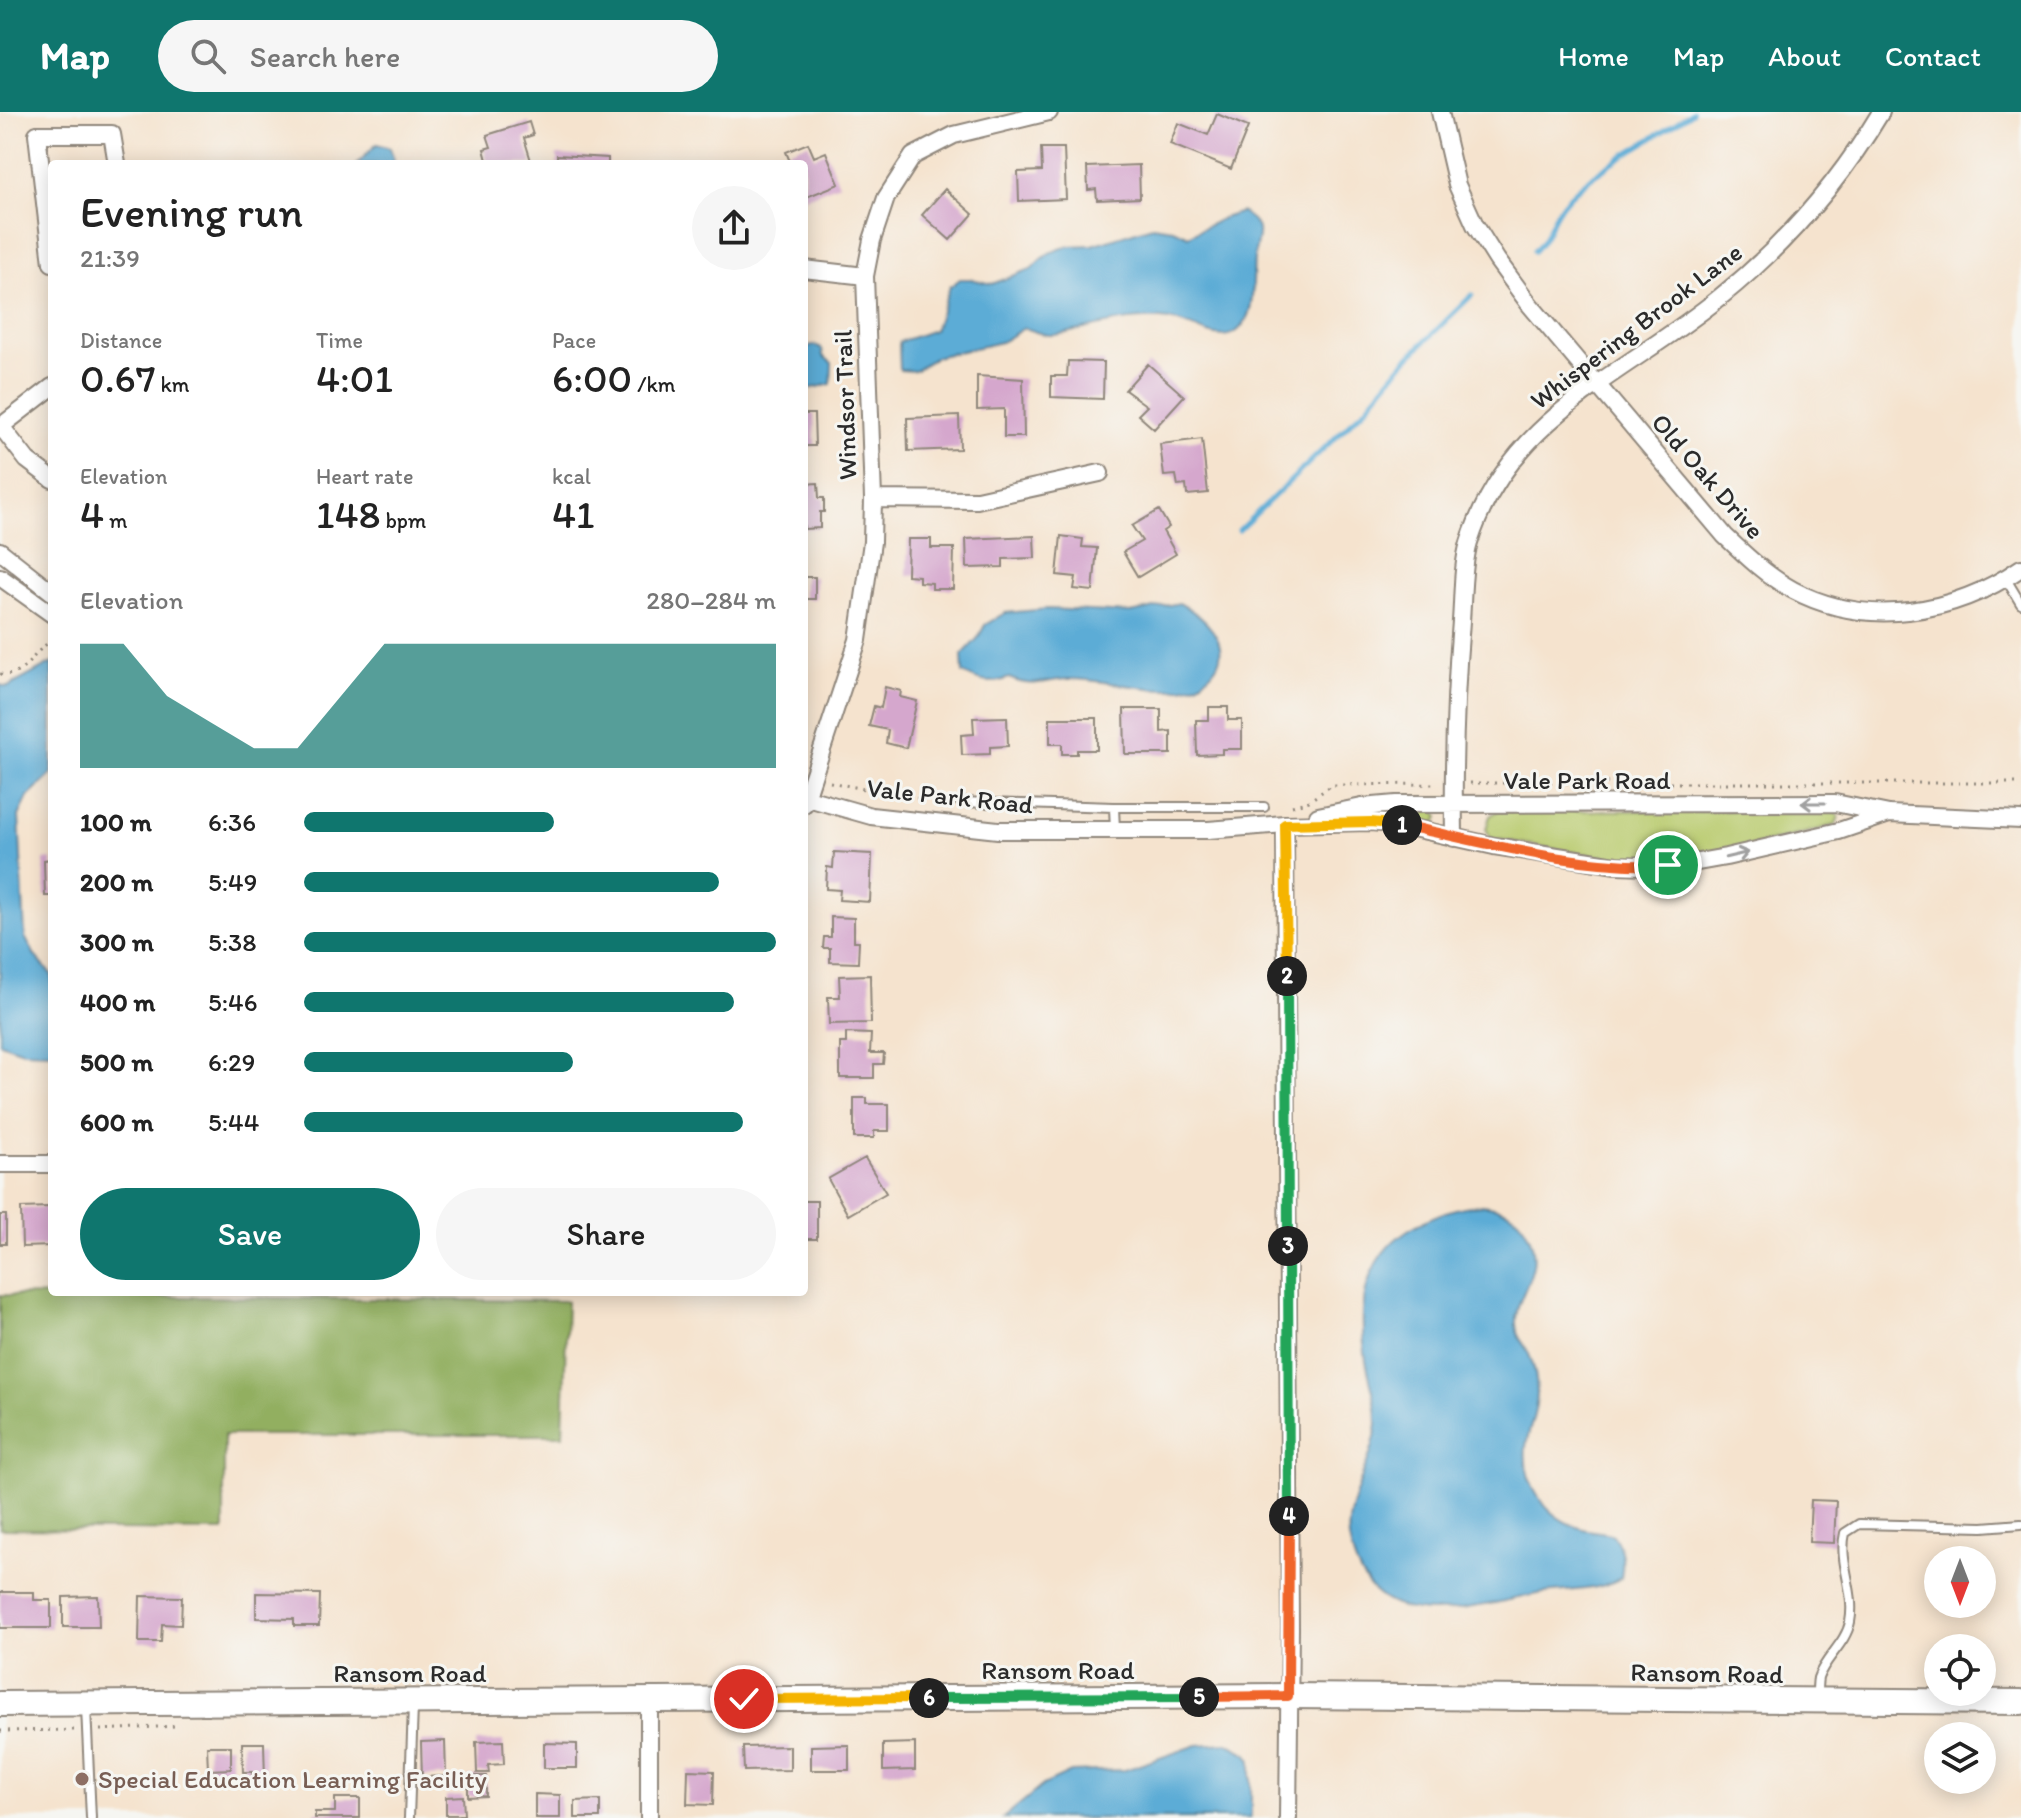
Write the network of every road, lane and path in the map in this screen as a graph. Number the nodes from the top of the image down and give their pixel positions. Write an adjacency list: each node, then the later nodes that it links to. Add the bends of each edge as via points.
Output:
1 (1049, 112): 7 (street, Windsor Trail, via 954,135 913,156 886,198)
2 (1440, 112): 8 (street, Old Oak Drive, via 1457,185 1475,225 1530,305)
3 (1881, 112): 8 (street, Whispering Brook Lane, via 1828,190 1760,264 1716,301)
4 (116, 160): 5 (street, via 112,134 37,134)
5 (48, 229)
6 (808, 269): 7 (street)
7 (865, 276): 13 (street, Windsor Trail)
8 (1596, 383): 17 (street, Old Oak Drive, via 1725,536 1793,590 1833,606 1916,612 1959,602); 27 (street, Whispering Brook Lane, via 1537,430 1506,469 1468,544 1456,677)
9 (48, 390): 10 (street)
10 (0, 426): 12 (street, via 27,460)
11 (1100, 473): 13 (street, via 977,500)
12 (48, 476)
13 (873, 499): 23 (street, Windsor Trail, via 858,640)
14 (0, 551): 18 (street)
15 (2021, 568): 17 (street, Old Oak Drive)
16 (0, 577): 20 (street)
17 (2006, 579): 19 (lane)
18 (48, 589)
19 (2021, 604)
20 (48, 611)
21 (48, 643): 22 (path, via 19,673)
22 (0, 674)
23 (813, 777): 24 (street, Windsor Trail); 26 (path, via 903,797)
24 (808, 791)
25 (808, 800): 33 (street, Vale Park Road, via 871,816 954,826)
26 (960, 802): 28 (lane)
27 (1454, 805): 30 (street, Vale Park Road, one-way to 27, via 1835,803); 32 (street, Vale Park Road, via 1362,807); 34 (street, Whispering Brook Lane)
28 (1114, 807): 29 (lane); 33 (lane)
29 (1264, 807)
30 (1889, 814): 31 (street, Vale Park Road); 34 (street, Vale Park Road, one-way to 30, via 1616,865 1668,865 1751,852)
31 (2021, 820)
32 (1285, 824): 33 (street, Vale Park Road); 34 (street, Vale Park Road, via 1395,824); 38 (street)
33 (1115, 830)
34 (1454, 838)
35 (0, 1164): 36 (street)
36 (48, 1164)
37 (2021, 1524): 41 (lane, via 1859,1524 1845,1533 1850,1620 1818,1678)
38 (1288, 1696): 39 (main road, Ransom Road); 41 (main road, Ransom Road); 48 (street)
39 (649, 1700): 40 (main road, Ransom Road); 47 (street)
40 (413, 1701): 43 (main road, Ransom Road); 46 (lane)
41 (1816, 1702): 42 (main road, Ransom Road)
42 (2021, 1702)
43 (86, 1703): 44 (main road, Ransom Road); 45 (lane)
44 (0, 1704)
45 (91, 1818)
46 (409, 1818)
47 (649, 1818)
48 (1288, 1818)

